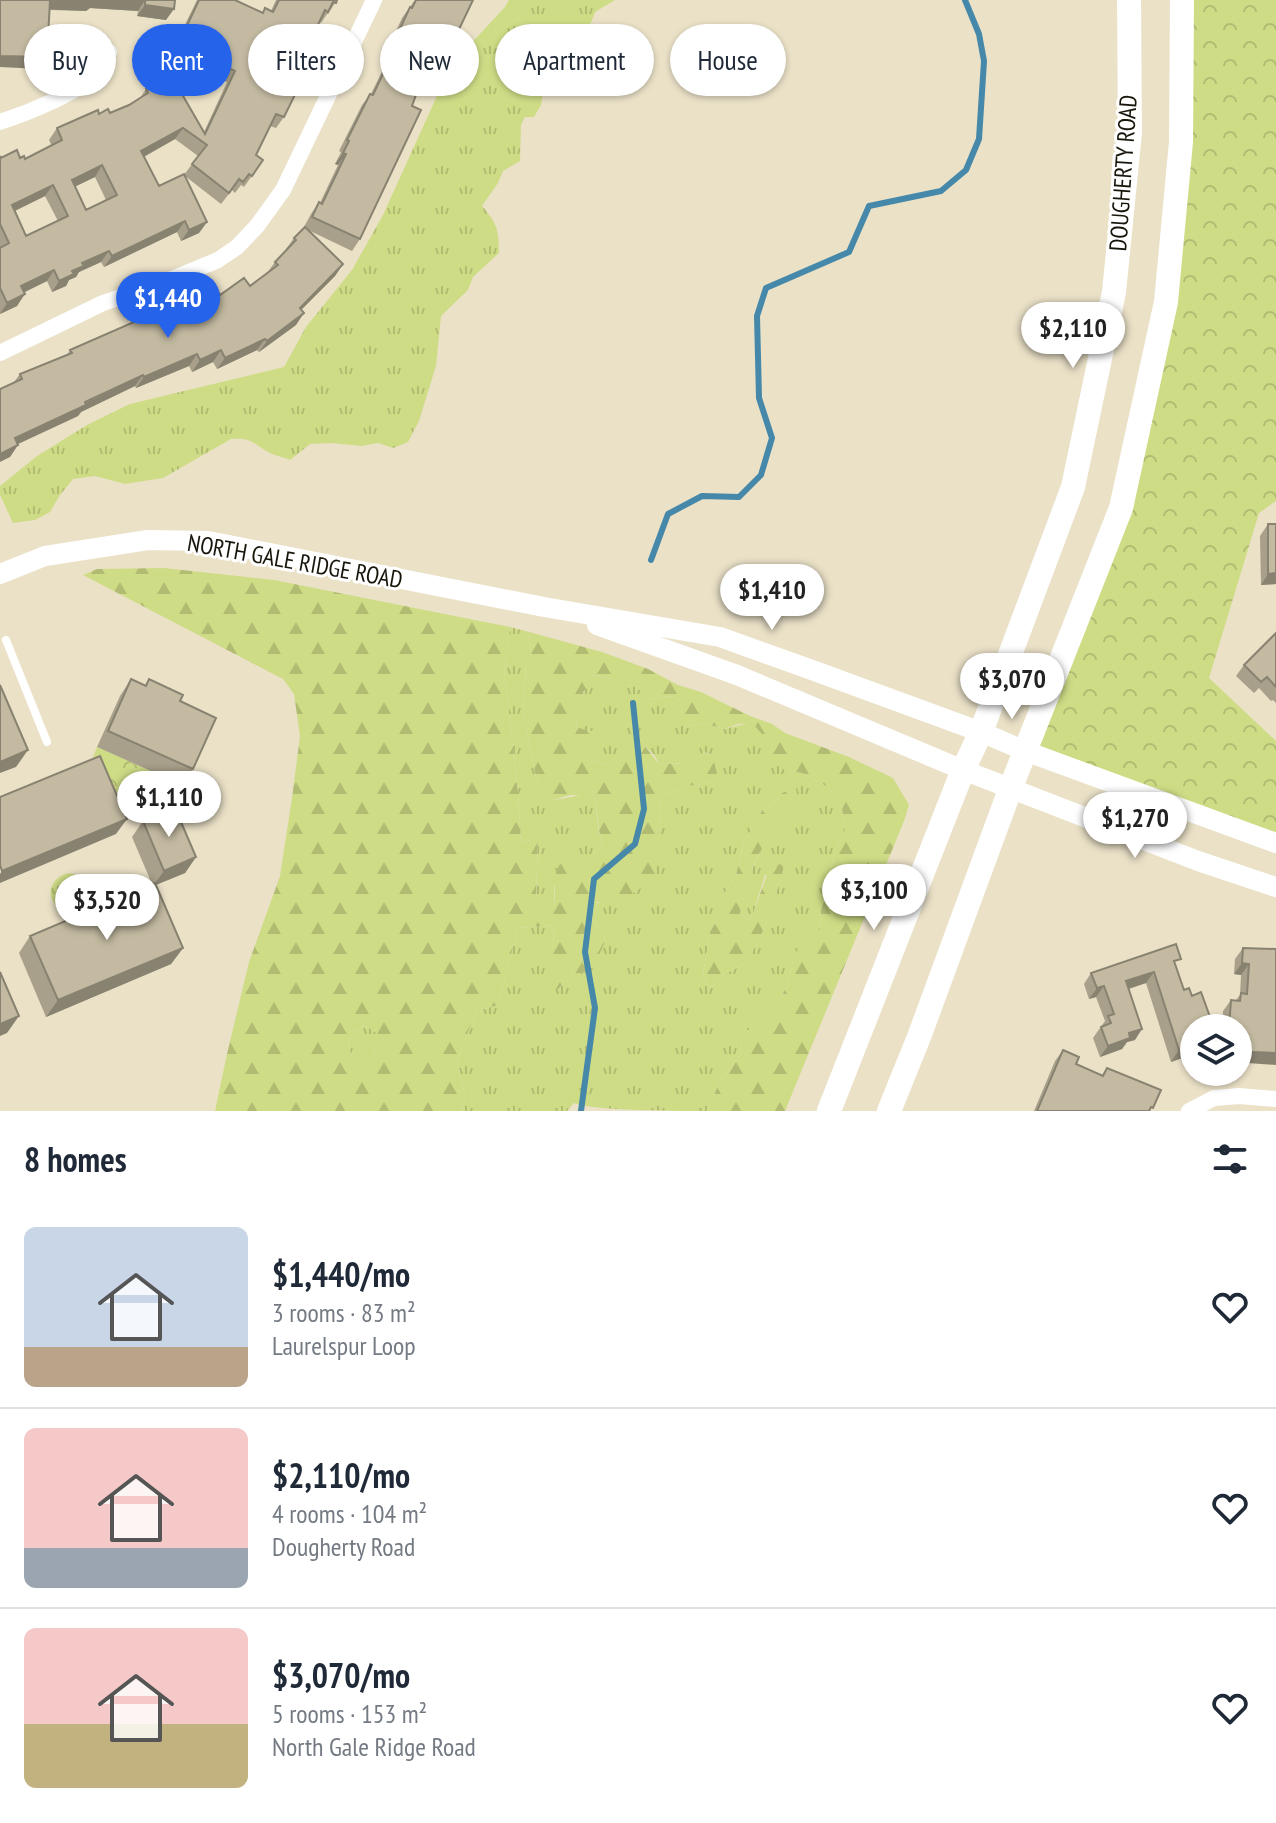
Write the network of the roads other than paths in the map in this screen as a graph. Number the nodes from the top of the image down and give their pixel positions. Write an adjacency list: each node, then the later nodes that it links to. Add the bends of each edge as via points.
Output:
1 (374, 0): 6 (street, via 283,190 237,247 218,260 103,303)
2 (1129, 0): 10 (main road, DOUGHERTY ROAD, via 1130,132 1114,292 1073,487)
3 (1182, 0): 12 (main road, via 1181,142 1166,302 1121,508)
4 (60, 96): 5 (street)
5 (0, 122)
6 (0, 353)
7 (0, 574): 8 (street, NORTH GALE RIDGE ROAD, via 45,556 148,540 208,541)
8 (544, 607): 10 (street, NORTH GALE RIDGE ROAD, via 720,637); 13 (street, NORTH GALE RIDGE ROAD, via 737,675)
9 (6, 640): 11 (lane)
10 (981, 732): 12 (street, NORTH GALE RIDGE ROAD); 13 (main road, DOUGHERTY ROAD)
11 (47, 742)
12 (1025, 751): 14 (main road); 15 (street, NORTH GALE RIDGE ROAD)
13 (963, 770): 14 (street, NORTH GALE RIDGE ROAD); 18 (main road, DOUGHERTY ROAD)
14 (1011, 787): 16 (street, NORTH GALE RIDGE ROAD); 19 (main road)
15 (1276, 843)
16 (1276, 887)
17 (1276, 1099): 20 (street, via 1214,1098)
18 (829, 1111)
19 (889, 1111)
20 (1189, 1111)

